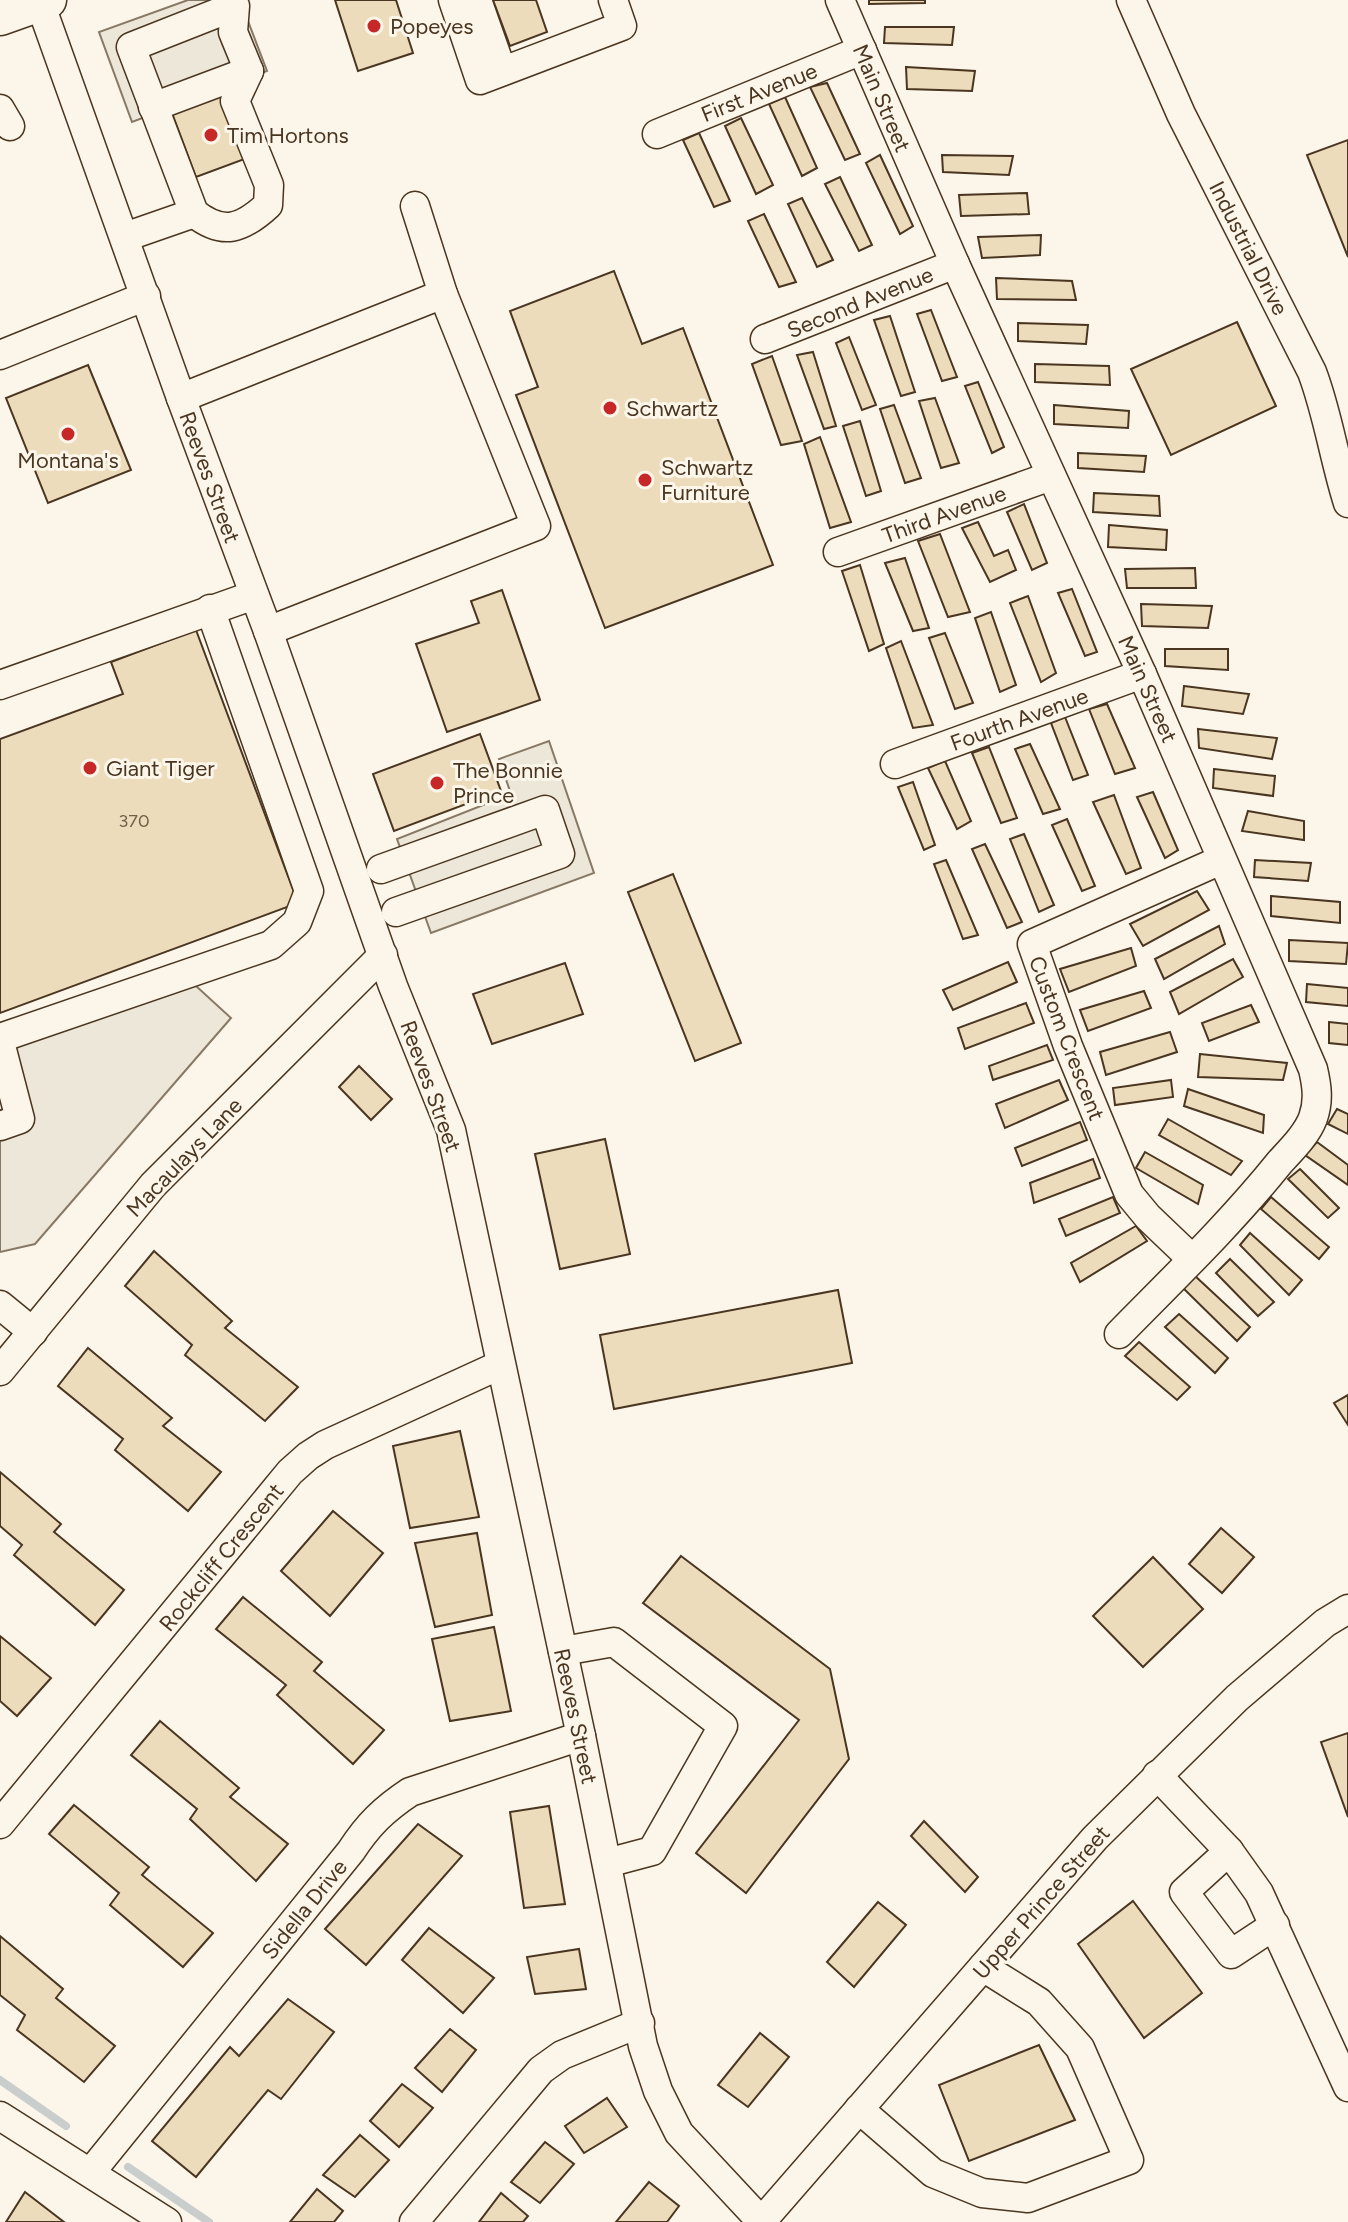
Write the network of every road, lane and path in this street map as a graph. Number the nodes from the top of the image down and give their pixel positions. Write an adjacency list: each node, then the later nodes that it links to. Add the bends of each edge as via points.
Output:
1 (453, 0): 11 (street)
2 (477, 0): 11 (street)
3 (613, 0): 11 (street, via 622,26)
4 (840, 0): 9 (street, Main Street)
5 (1131, 0): 24 (street, Industrial Drive, via 1181,114 1312,372)
6 (44, 1): 8 (main road); 16 (street, Reeves Street)
7 (234, 3): 10 (street, via 233,32); 12 (street, via 131,47)
8 (0, 17)
9 (862, 50): 13 (street, First Avenue); 17 (street, Main Street)
10 (249, 71): 12 (street); 15 (street, via 235,101 269,185 268,205 252,220 232,228 208,224)
11 (491, 76)
12 (153, 107): 15 (street)
13 (657, 134)
14 (415, 206): 18 (street)
15 (194, 213): 16 (street)
16 (125, 237): 19 (street, Reeves Street)
17 (955, 264): 20 (street, Second Avenue); 23 (street, Main Street)
18 (443, 294): 22 (street); 28 (street, via 536,526)
19 (146, 296): 21 (street); 22 (street, Reeves Street)
20 (765, 339)
21 (0, 355)
22 (181, 398): 26 (street, Reeves Street)
23 (1051, 476): 25 (street, Third Avenue); 29 (street, Main Street)
24 (1348, 503)
25 (838, 552)
26 (254, 595): 27 (street); 28 (street, Reeves Street)
27 (210, 609): 30 (street); 36 (street, via 309,891 297,922 271,945)
28 (268, 631): 35 (street, Reeves Street)
29 (1142, 674): 31 (street, Fourth Avenue); 32 (street, Main Street)
30 (0, 685)
31 (895, 764)
32 (1221, 860): 38 (street, Main Street, via 1313,1069 1317,1100 1308,1129); 38 (street, Custom Crescent, via 1032,944 1129,1194)
33 (381, 869): 34 (street, via 545,810 560,854)
34 (396, 912)
35 (383, 955): 40 (street, Macaulays Lane, via 153,1185); 42 (street, Reeves Street, via 451,1130)
36 (0, 1040): 37 (street, via 20,1119)
37 (0, 1126)
38 (1192, 1259): 41 (street, Main Street)
39 (0, 1305): 40 (street)
40 (33, 1332): 43 (street, Macaulays Lane)
41 (1119, 1334)
42 (500, 1365): 45 (street, Reeves Street); 48 (street, Rockcliff Crescent, via 325,1445 290,1472)
43 (0, 1371)
44 (1348, 1609): 47 (street, Upper Prince Street, via 1237,1698)
45 (563, 1651): 46 (street, Reeves Street); 50 (street, via 614,1642 723,1726 652,1851)
46 (581, 1736): 50 (street, Reeves Street); 57 (street, Sidella Drive, via 410,1792 386,1808)
47 (1157, 1775): 49 (street); 52 (street, Upper Prince Street)
48 (0, 1824)
49 (1229, 1851): 51 (street); 51 (street, via 1184,1892 1231,1954)
50 (607, 1863): 53 (street, Reeves Street)
51 (1275, 1925): 54 (street)
52 (983, 1967): 55 (street, Upper Prince Street); 55 (street, via 1039,2002 1080,2048 1129,2160 1028,2198 982,2193 933,2173)
53 (640, 2023): 59 (street, via 562,2055 541,2070); 60 (street, Reeves Street, via 658,2091 679,2133)
54 (1348, 2087)
55 (859, 2109): 60 (street, Upper Prince Street)
56 (0, 2116): 57 (street)
57 (91, 2172): 58 (street)
58 (167, 2222)
59 (414, 2222)
60 (761, 2222)

